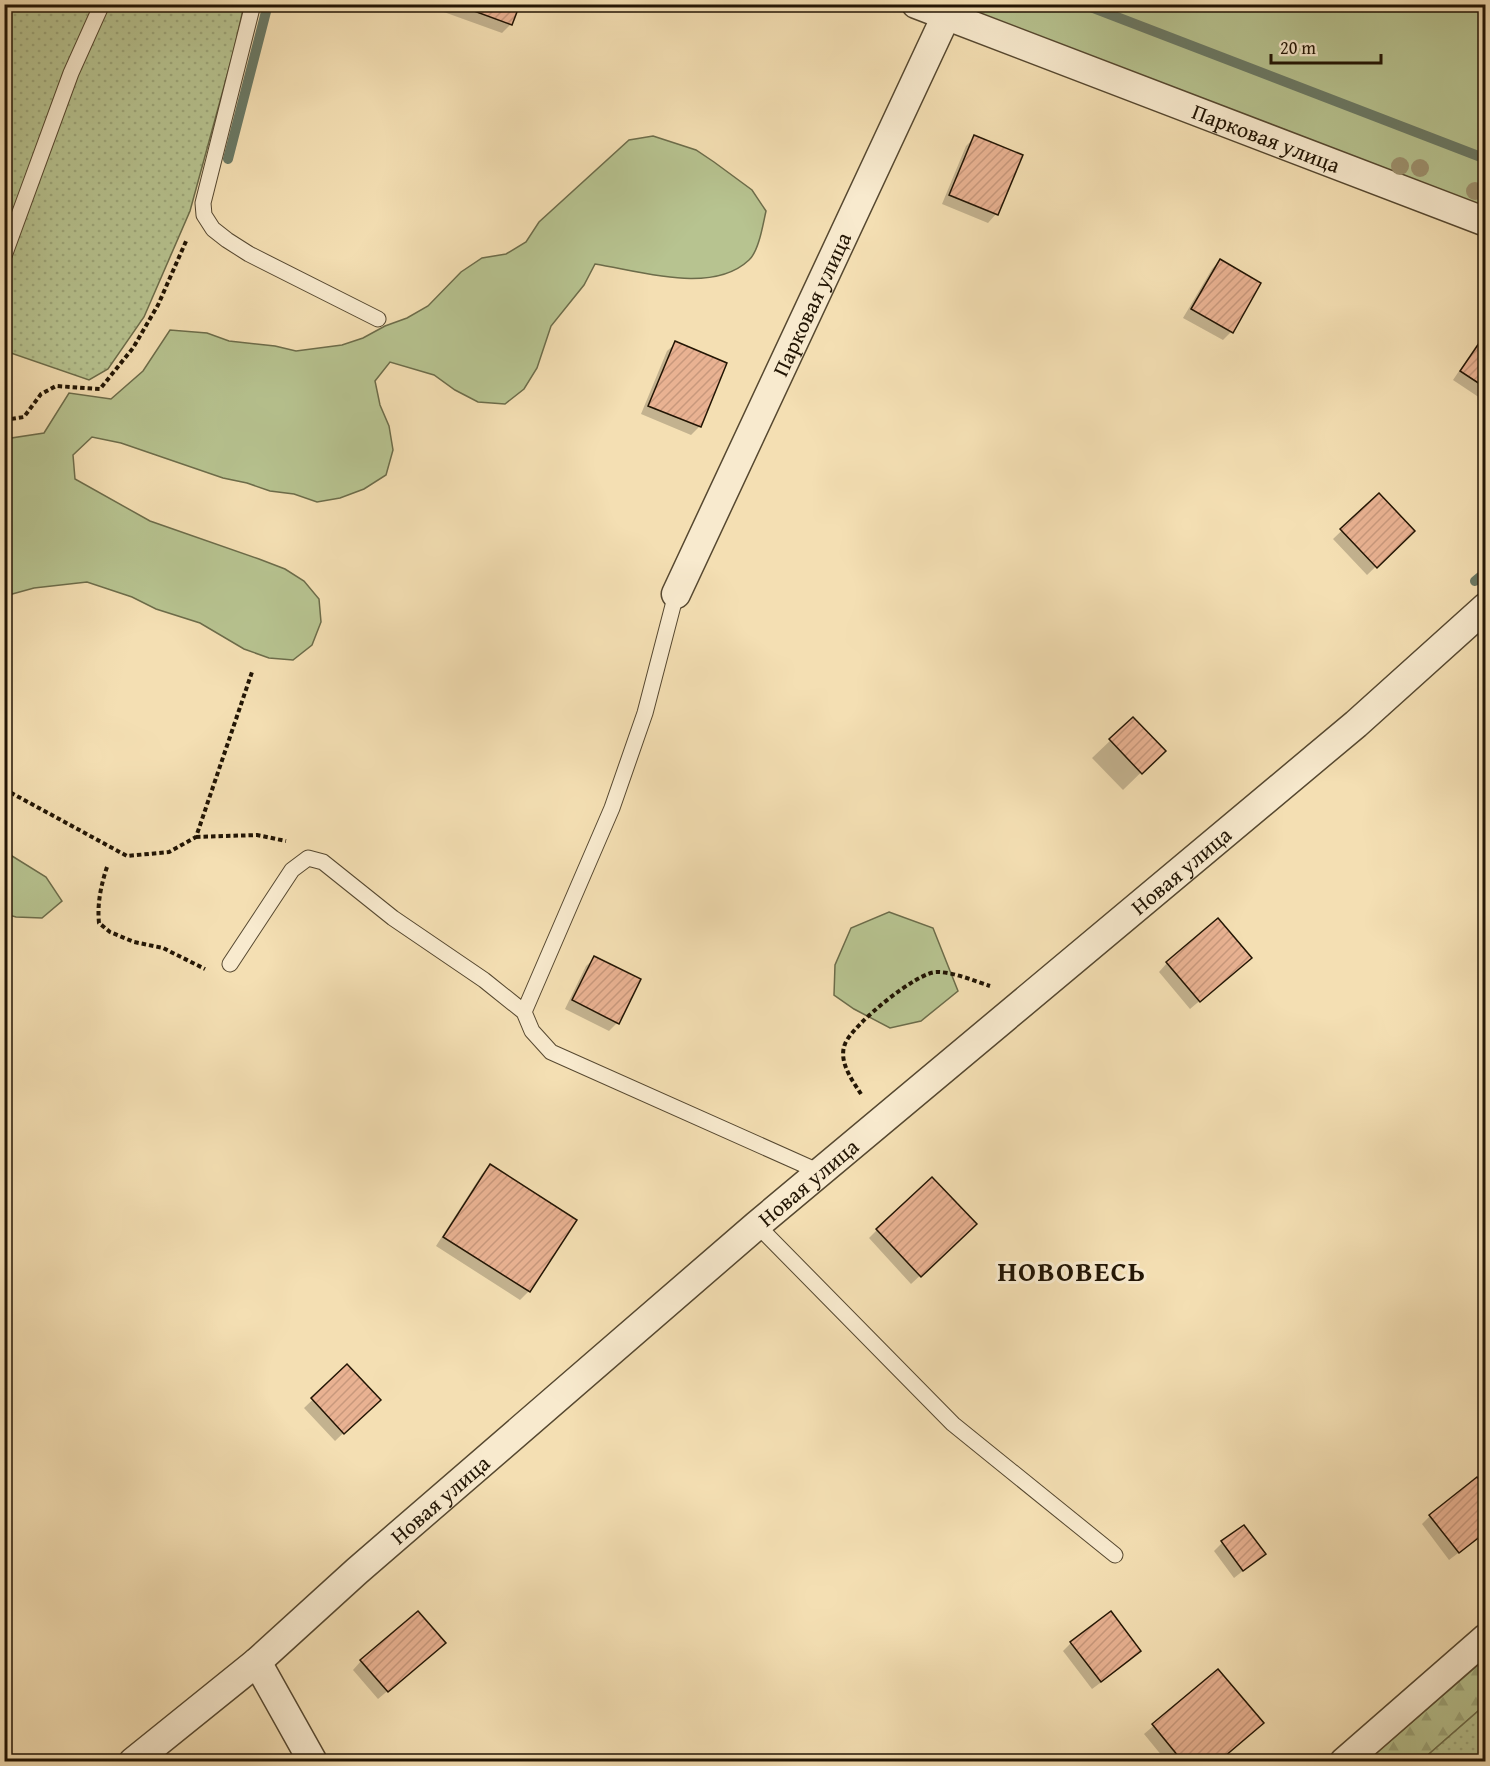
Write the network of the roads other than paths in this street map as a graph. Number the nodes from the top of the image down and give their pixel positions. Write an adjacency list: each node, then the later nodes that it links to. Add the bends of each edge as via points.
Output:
1 (102, 4): 6 (lane, via 71,73)
2 (253, 4): 7 (lane, via 202,203 204,215 213,229 249,254)
3 (916, 4): 4 (street, Парковая улица)
4 (946, 16): 5 (street, Парковая улица); 8 (street, Парковая улица)
5 (1485, 222)
6 (4, 256)
7 (378, 319)
8 (676, 594): 11 (lane, via 645,713 612,808)
9 (1485, 607): 12 (street, Новая улица, via 1356,724)
10 (230, 964): 11 (lane, via 292,870 308,858 323,862 393,918)
11 (524, 1012): 12 (lane, via 532,1031 551,1052)
12 (820, 1172): 13 (street, Новая улица)
13 (757, 1225): 14 (lane, via 953,1424); 16 (street, Новая улица)
14 (1115, 1555)
15 (1485, 1638): 19 (street)
16 (257, 1662): 17 (street, Новая улица); 18 (street)
17 (134, 1761)
18 (313, 1761)
19 (1344, 1761)

